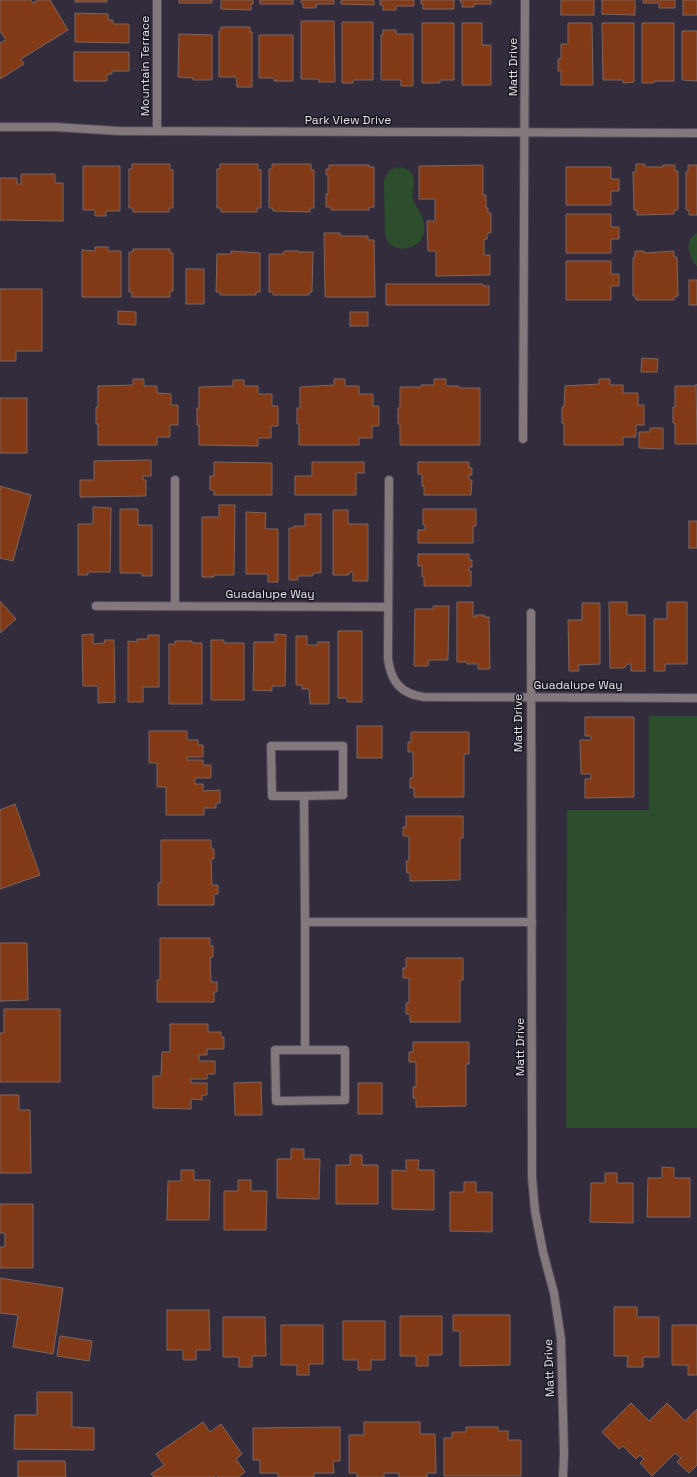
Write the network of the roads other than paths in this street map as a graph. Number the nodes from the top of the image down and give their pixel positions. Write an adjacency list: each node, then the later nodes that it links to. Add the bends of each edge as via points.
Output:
1 (158, 0): 4 (street, Mountain Terrace)
2 (525, 0): 5 (street, Matt Drive)
3 (0, 127): 4 (street, Park View Drive)
4 (158, 131): 5 (street, Park View Drive)
5 (525, 133): 6 (street, Park View Drive); 7 (street, Matt Drive)
6 (697, 133)
7 (523, 439)
8 (175, 480): 11 (street)
9 (389, 480): 12 (street, Guadalupe Way)
10 (96, 606): 11 (street, Guadalupe Way)
11 (175, 606): 12 (street, Guadalupe Way)
12 (388, 607): 14 (street, Guadalupe Way, via 389,667 400,688 424,696)
13 (530, 613): 14 (street, Matt Drive)
14 (530, 697): 15 (street, Guadalupe Way); 18 (street, Matt Drive)
15 (697, 698)
16 (304, 796): 16 (street, via 343,795 343,746 271,746 272,796); 17 (street)
17 (305, 922): 18 (street); 19 (street)
18 (532, 922): 20 (street, Matt Drive, via 533,1195 561,1339)
19 (305, 1050): 19 (street, via 275,1050 276,1101 345,1100 345,1050)
20 (563, 1477)

